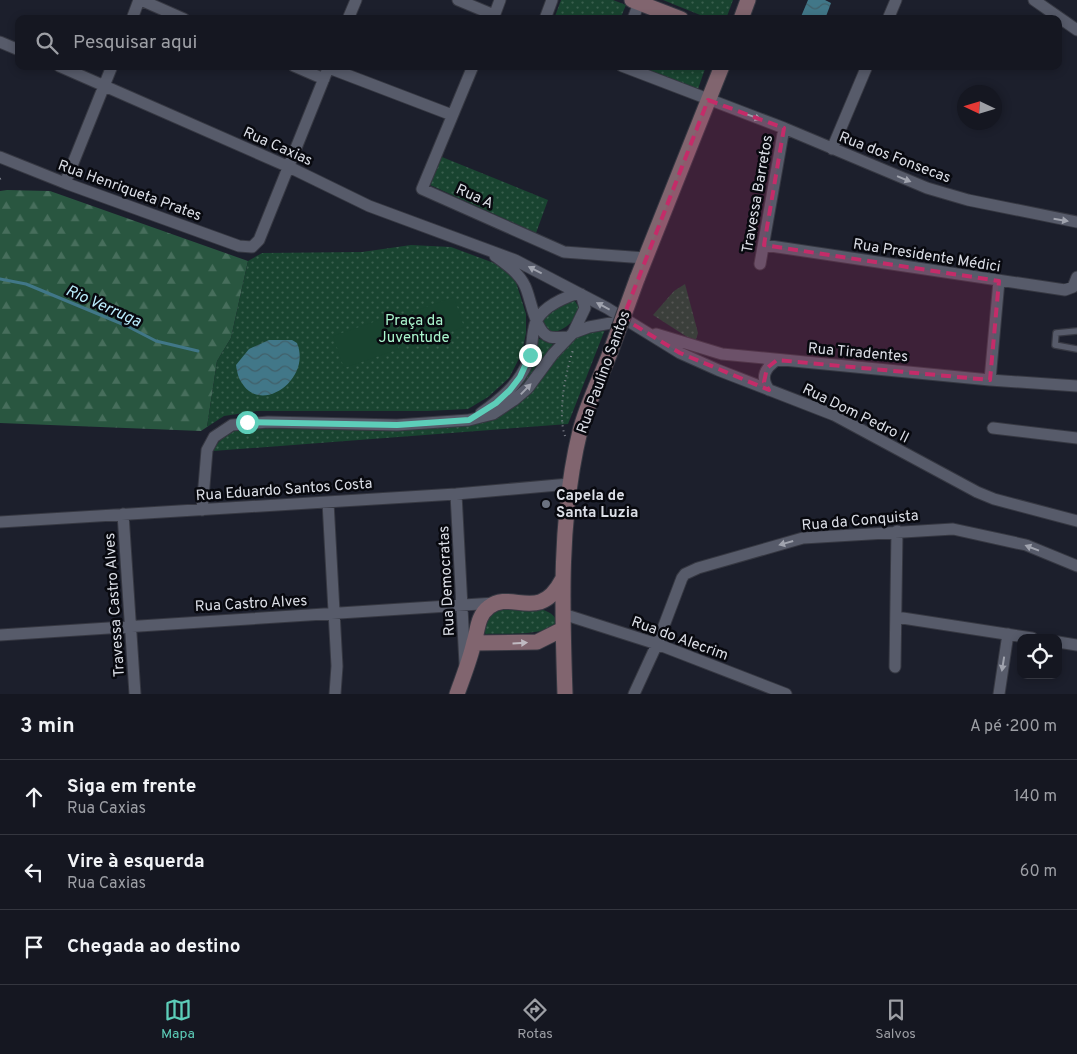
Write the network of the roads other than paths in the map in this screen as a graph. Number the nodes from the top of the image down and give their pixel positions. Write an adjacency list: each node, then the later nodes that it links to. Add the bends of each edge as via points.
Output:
1 (140, 0): 10 (street); 11 (street)
2 (356, 0): 12 (street)
3 (458, 0): 13 (street)
4 (500, 0): 14 (street)
5 (552, 0): 15 (street)
6 (748, 0): 18 (main road)
7 (896, 0): 19 (street)
8 (1034, 0): 20 (street)
9 (635, 2): 16 (street); 17 (main road)
10 (134, 15)
11 (175, 15)
12 (350, 15)
13 (490, 15)
14 (495, 15)
15 (546, 15)
16 (633, 15)
17 (670, 15)
18 (742, 15)
19 (890, 15)
20 (1056, 15)
21 (1062, 20): 22 (street)
22 (1077, 30)
23 (0, 42): 24 (street)
24 (15, 48)
25 (68, 70): 35 (street, Rua Caxias)
26 (110, 70): 35 (street)
27 (303, 70): 34 (street)
28 (328, 70): 34 (street)
29 (337, 70): 37 (street)
30 (470, 70): 37 (street, Rua A)
31 (632, 70): 36 (street, Rua dos Fonsecas)
32 (720, 70): 36 (main road, Rua Paulino Santos)
33 (865, 70): 39 (street)
34 (324, 79): 41 (street)
35 (104, 85): 41 (street, Rua Caxias); 42 (street)
36 (708, 100): 38 (street, Rua dos Fonsecas, one-way to 38); 46 (main road, Rua Paulino Santos)
37 (452, 115): 46 (street, Rua A, via 422,189 564,252)
38 (784, 128): 39 (street, Rua dos Fonsecas); 44 (street, Travessa Barretos)
39 (832, 149): 43 (street, Rua dos Fonsecas, one-way to 43, via 927,188 968,200)
40 (0, 157): 42 (street, Rua Henriqueta Prates)
41 (289, 167): 42 (street, Rua Henriqueta Prates, via 258,240 252,247 238,246); 45 (street, Rua Caxias, via 369,206)
42 (65, 183)
43 (1077, 222)
44 (764, 245): 47 (street, Travessa Barretos); 49 (street, Rua Presidente Médici)
45 (486, 249): 50 (street, Rua Caxias, one-way to 45); 52 (street, via 520,277)
46 (645, 258): 64 (main road, Rua Paulino Santos, bridge, via 585,413)
47 (760, 264)
48 (1077, 277): 49 (street, Rua Presidente Médici, via 1073,288 1065,290)
49 (999, 281): 58 (street)
50 (580, 293): 51 (street, Rua Dom Pedro II, one-way to 50); 52 (street, via 552,304); 55 (street, via 585,308)
51 (627, 320): 53 (street, Rua Dom Pedro II); 55 (street)
52 (536, 322): 55 (street, via 548,336); 61 (street, via 530,355 520,377 496,403)
53 (640, 328): 57 (street, Rua Tiradentes, via 722,354); 60 (street, Rua Dom Pedro II, via 680,353)
54 (1077, 331): 56 (lane, via 1056,333 1054,339 1055,345)
55 (574, 334): 61 (street, one-way to 55, via 493,414 514,400)
56 (1077, 349)
57 (777, 360): 58 (street, Rua Tiradentes); 60 (street, via 767,368 764,376)
58 (990, 380): 59 (street, Rua Tiradentes)
59 (1077, 386)
60 (769, 390): 70 (street, Rua Dom Pedro II, via 834,415 994,499)
61 (469, 420): 67 (street, via 397,425 268,422 232,425 214,437 207,450)
62 (993, 428): 63 (street)
63 (1077, 438)
64 (569, 484): 65 (street, Rua Eduardo Santos Costa); 73 (main road, Rua Paulino Santos)
65 (456, 494): 66 (street, Rua Eduardo Santos Costa); 76 (street, Rua Democratas)
66 (328, 502): 67 (street, Rua Eduardo Santos Costa); 77 (street)
67 (202, 510): 68 (street, Rua Eduardo Santos Costa)
68 (123, 514): 69 (street, Rua Eduardo Santos Costa); 80 (street, Travessa Castro Alves)
69 (0, 522)
70 (1077, 522)
71 (897, 530): 72 (street, Rua da Conquista, one-way to 71, via 1026,545 974,532); 78 (street); 86 (street, Rua da Conquista, one-way to 86, via 803,538 691,570 682,578)
72 (1077, 566)
73 (562, 580): 75 (main road, via 550,597); 79 (main road, Rua Paulino Santos)
74 (504, 603): 75 (main road); 76 (street, Rua Castro Alves); 84 (main road, via 490,606 482,616)
75 (525, 604): 79 (main road)
76 (462, 605): 77 (street, Rua Castro Alves); 88 (street, Rua Democratas)
77 (335, 613): 80 (street, Rua Castro Alves); 91 (street)
78 (896, 617): 82 (street); 89 (street)
79 (563, 622): 84 (main road, one-way to 79, via 537,642); 86 (street, Rua do Alecrim); 93 (main road, Rua Paulino Santos)
80 (131, 625): 81 (street, Rua Castro Alves); 90 (street, Travessa Castro Alves)
81 (0, 634)
82 (1008, 634): 83 (street); 96 (street, one-way to 96)
83 (1017, 636)
84 (474, 643): 88 (main road)
85 (1062, 643): 87 (street)
86 (657, 644): 94 (street, Rua da Conquista); 95 (street, Rua do Alecrim)
87 (1077, 645)
88 (465, 666): 92 (main road)
89 (895, 667)
90 (135, 694)
91 (335, 694)
92 (457, 694)
93 (565, 694)
94 (634, 694)
95 (786, 694)
96 (999, 694)

